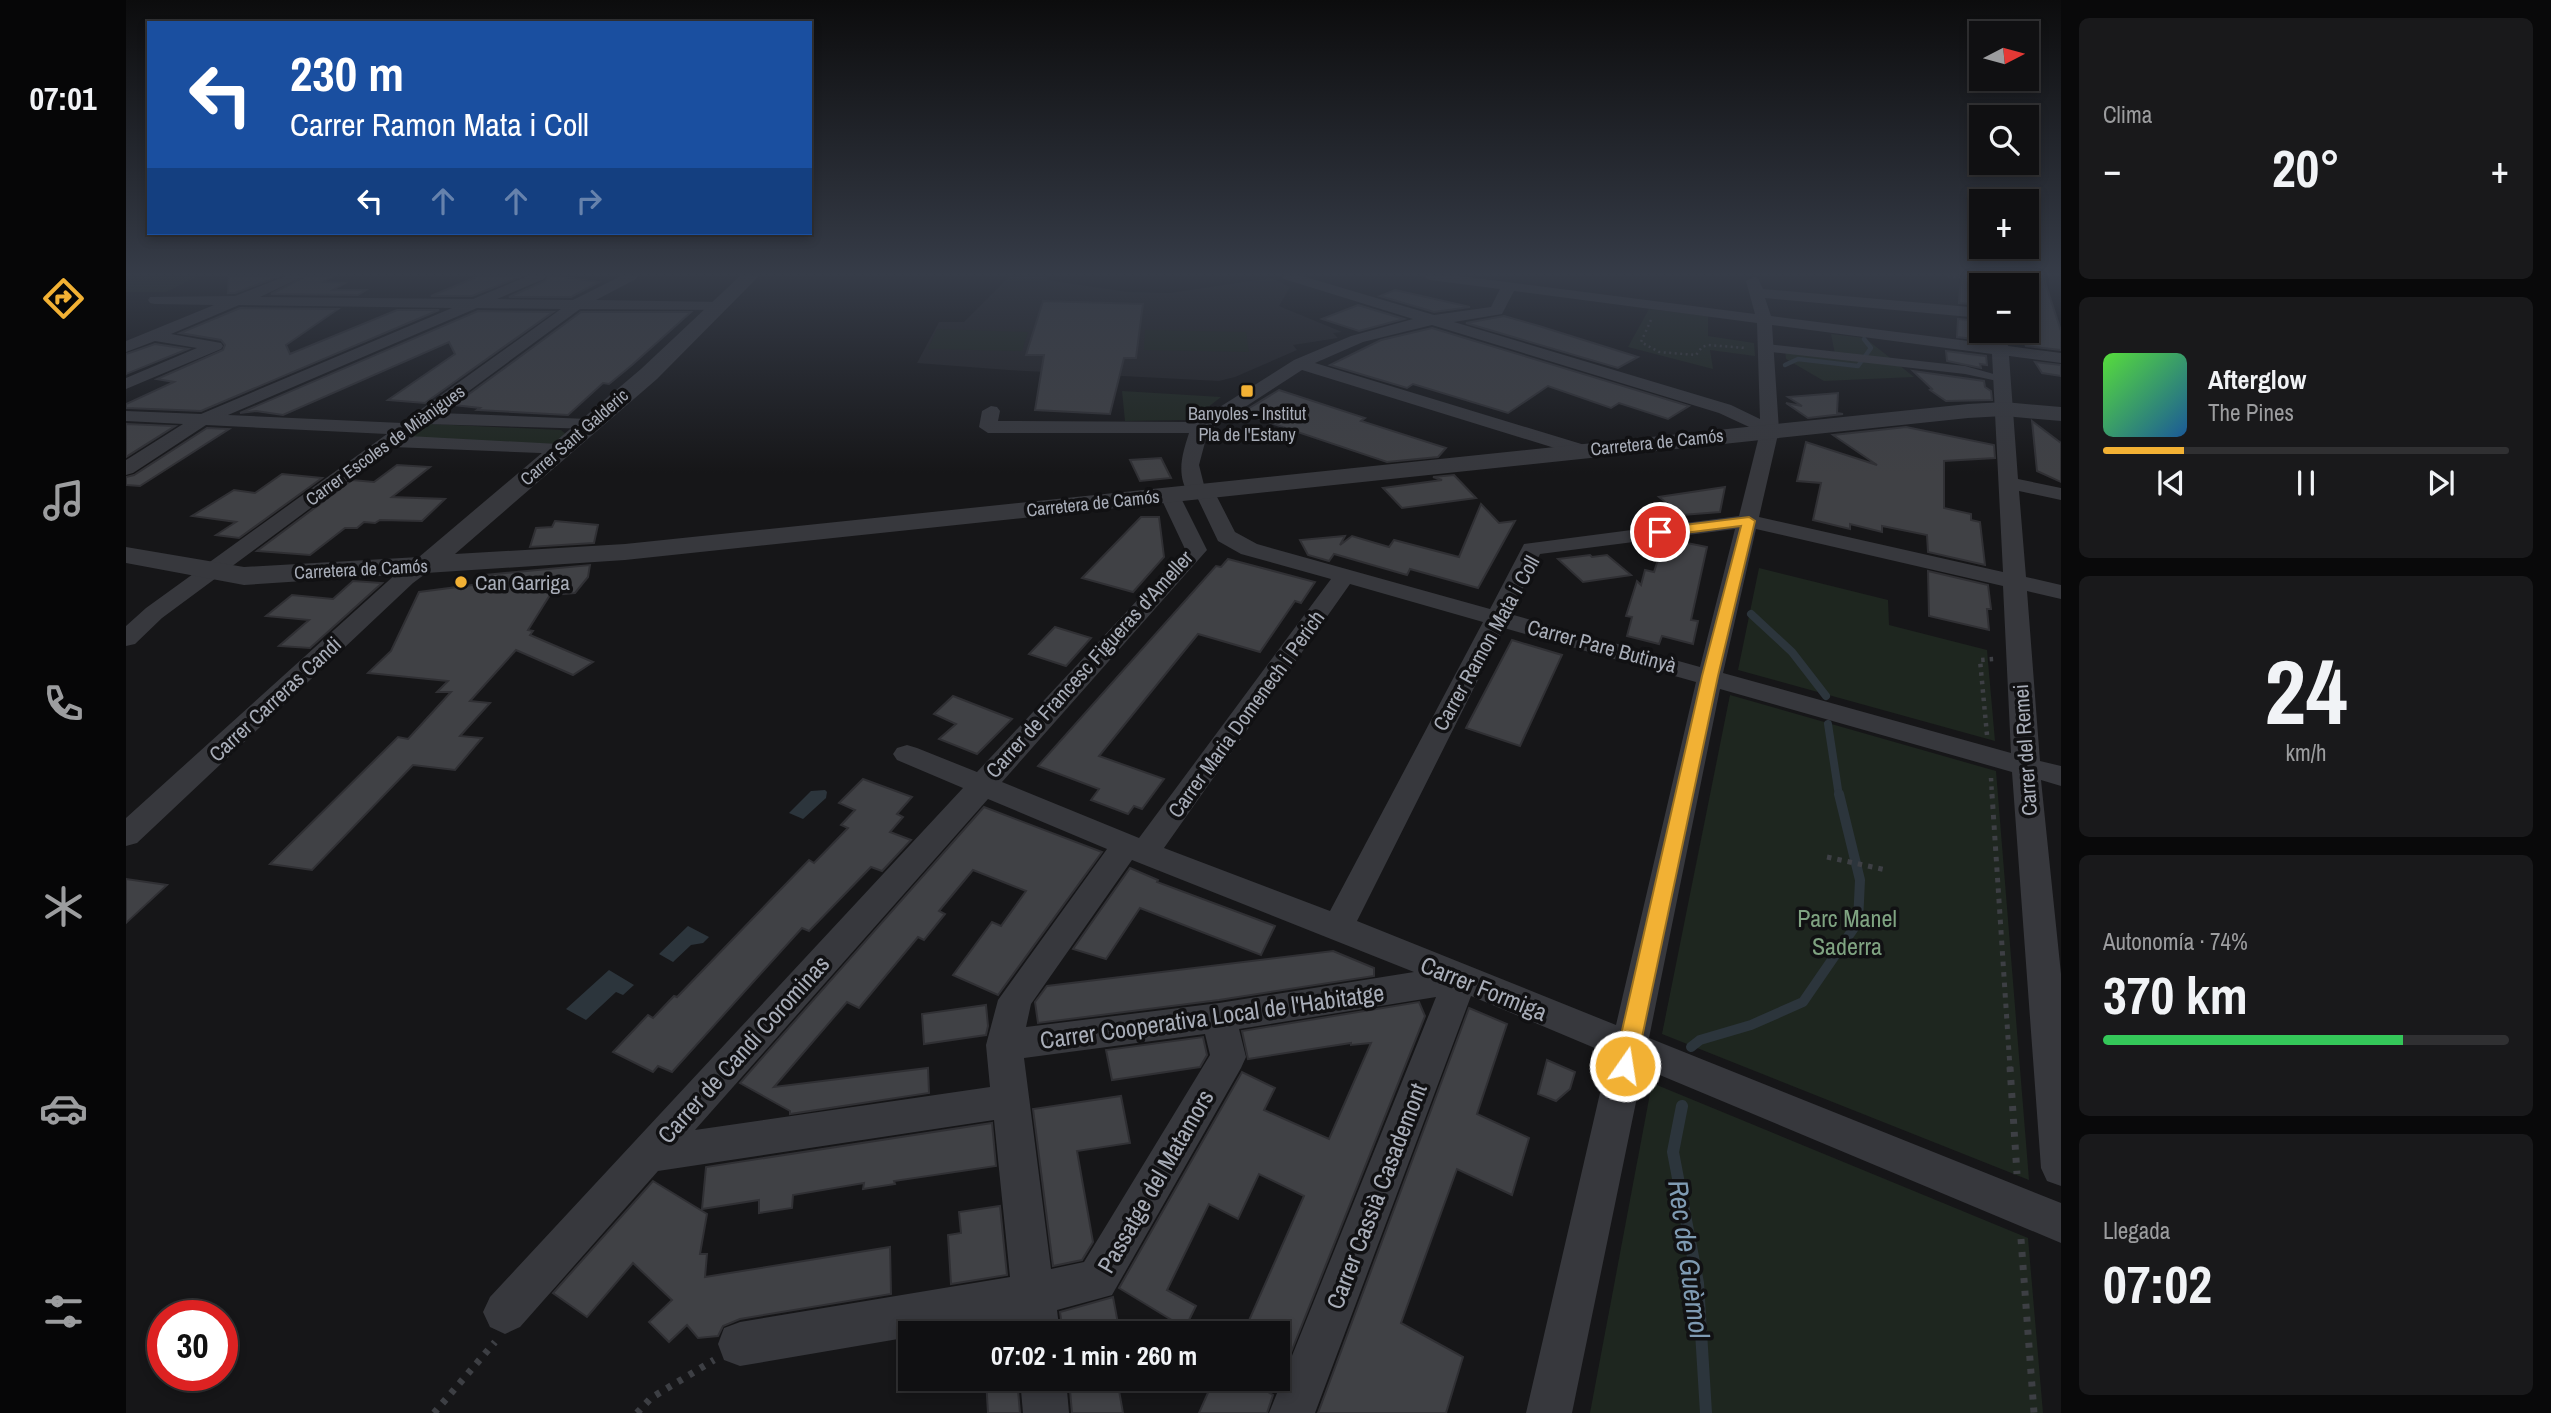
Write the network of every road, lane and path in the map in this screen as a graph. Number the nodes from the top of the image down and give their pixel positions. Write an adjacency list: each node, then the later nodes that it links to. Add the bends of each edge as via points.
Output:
1 (192, 342): 15 (street, via 215,346)
2 (383, 342): 20 (street)
3 (526, 342): 24 (street, Carrer Escoles de Miànigues)
4 (683, 342): 21 (street, Carrer Sant Galderic)
5 (1351, 342): 13 (street)
6 (1509, 342): 25 (street, via 1725,409)
7 (1641, 342): 11 (path, via 1659,351 1688,356 1708,345)
8 (1766, 342): 11 (street)
9 (2000, 343): 14 (street, Carrer del Remei)
10 (2010, 343): 12 (street)
11 (1766, 348): 14 (street); 25 (street)
12 (2061, 358)
13 (1300, 365): 22 (street); 23 (street)
14 (2002, 378): 16 (street, Carrer del Remei)
15 (126, 384)
16 (2004, 409): 18 (street, Carretera de Camós); 25 (street, Carretera de Camós); 30 (street, Carrer del Remei)
17 (991, 411): 22 (street, via 988,427)
18 (2061, 414)
19 (126, 416): 20 (street)
20 (202, 420): 24 (street); 29 (street)
21 (588, 425): 24 (street); 26 (street, Carrer Sant Galderic)
22 (1200, 428): 31 (street, via 1189,465)
23 (1509, 429): 27 (street); 28 (street, via 1525,437)
24 (407, 430): 26 (street); 39 (street, Carrer Escoles de Miànigues)
25 (1770, 430): 27 (street, Carretera de Camós); 34 (street)
26 (559, 450): 38 (street, Carrer Sant Galderic)
27 (1581, 450): 28 (street, Carretera de Camós)
28 (1541, 454): 31 (street, Carretera de Camós)
29 (126, 469)
30 (2009, 483): 33 (street); 41 (street, Carrer del Remei)
31 (1200, 491): 32 (street, Carretera de Camós); 35 (street)
32 (1169, 494): 36 (street); 38 (street, Carretera de Camós, via 625,552)
33 (2061, 494)
34 (1749, 521): 41 (street); 43 (street, Carrer Ramon Mata i Coll, via 1532,549); 46 (street)
35 (1226, 536): 36 (street); 40 (street, Carrer Pare Butinyà, via 1249,549)
36 (1191, 541): 51 (street, Carrer de Francesc Figueras d'Ameller, via 1196,550)
37 (126, 555): 39 (street, Carretera de Camós)
38 (425, 566): 39 (street, Carretera de Camós, via 244,576); 52 (street, Carrer Carreras Candi, via 405,578)
39 (210, 572): 44 (street, Carrer Escoles de Miànigues)
40 (1346, 575): 43 (street, Carrer Pare Butinyà); 53 (street, Carrer Maria Domenech i Perich)
41 (2013, 581): 42 (street); 49 (street, Carrer del Remei)
42 (2061, 592)
43 (1496, 617): 46 (street, Carrer Pare Butinyà); 56 (street, Carrer Ramon Mata i Coll)
44 (126, 639)
45 (2003, 661): 48 (path, via 1980,660)
46 (1710, 676): 48 (street, Carrer Pare Butinyà); 60 (street)
47 (907, 754): 51 (street, Carrer Formiga)
48 (1989, 754): 49 (street, Carrer Pare Butinyà); 64 (path)
49 (2026, 766): 50 (street, Carrer Pare Butinyà); 63 (street, Carrer del Remei)
50 (2061, 776)
51 (980, 786): 53 (street, Carrer Formiga); 62 (street, Carrer de Candi Corominas)
52 (126, 835)
53 (1135, 849): 56 (street, Carrer Formiga); 59 (street, via 1015,1000)
54 (1827, 857): 55 (path)
55 (1886, 870)
56 (1338, 927): 57 (street, Carrer Formiga)
57 (1460, 979): 58 (street, Carrer Cooperativa Local de l'Habitatge); 60 (street, Carrer Formiga); 73 (street, Carrer Cassià Casademont)
58 (1219, 1018): 59 (street, Carrer Cooperativa Local de l'Habitatge); 67 (street, Passatge del Matamors, via 1228,1057 1097,1280)
59 (1004, 1045): 61 (street)
60 (1629, 1048): 64 (street, Carrer Formiga); 74 (street)
61 (1009, 1101): 62 (street); 67 (street)
62 (646, 1155): 66 (street, Carrer de Candi Corominas)
63 (2061, 1168)
64 (2019, 1205): 65 (street, Carrer Formiga); 75 (path)
65 (2061, 1223)
66 (505, 1311): 70 (path, via 504,1332)
67 (1036, 1314): 68 (street, Passatge del Matamors)
68 (740, 1344): 71 (path, via 651,1398)
69 (1044, 1391): 72 (street)
70 (434, 1413)
71 (637, 1413)
72 (1046, 1413)
73 (1292, 1413)
74 (1549, 1413)
75 (2034, 1413)

